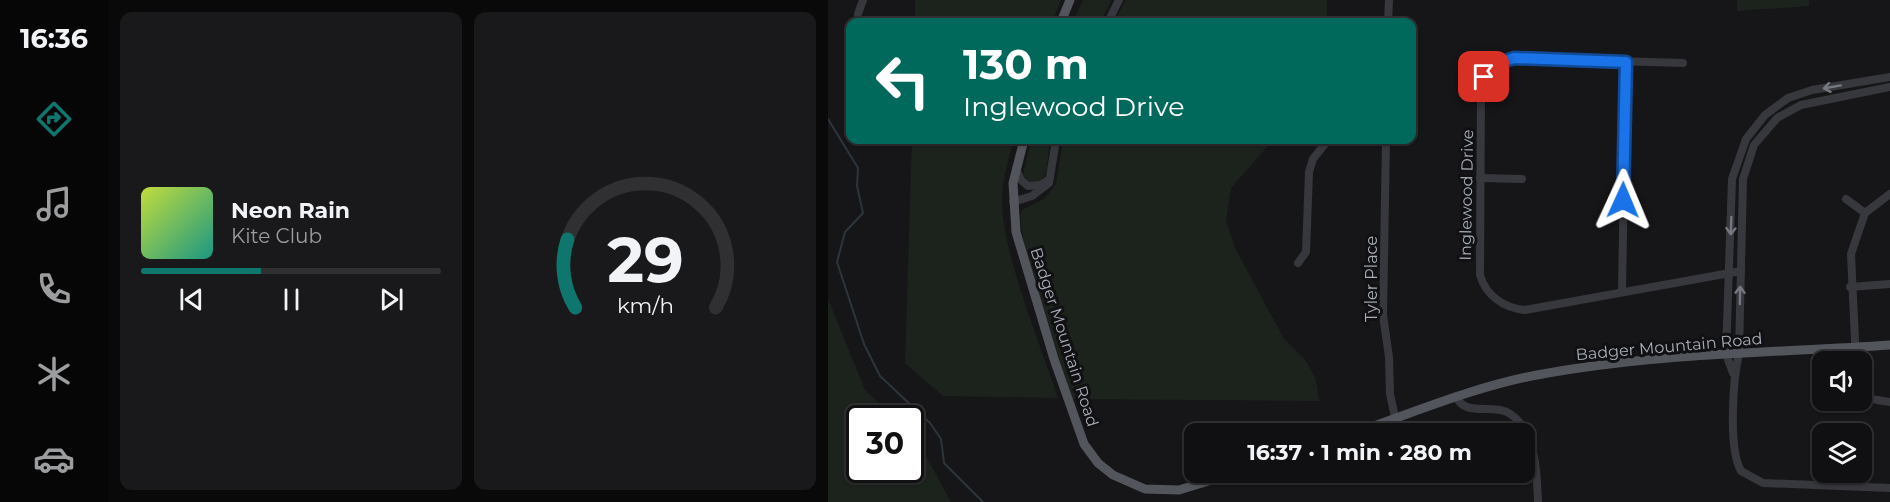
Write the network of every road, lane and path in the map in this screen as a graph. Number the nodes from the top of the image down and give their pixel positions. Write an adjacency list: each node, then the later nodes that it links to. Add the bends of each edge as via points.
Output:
1 (863, 0): 5 (street)
2 (1070, 0): 6 (main road)
3 (1119, 0): 7 (street)
4 (1389, 0): 8 (street)
5 (858, 14)
6 (1063, 18)
7 (1110, 18)
8 (1388, 18)
9 (1626, 62): 10 (street, Inglewood Drive); 19 (street, Inglewood Drive, via 1514,58 1494,65 1481,86); 30 (street)
10 (1683, 63)
11 (1890, 77): 27 (street, one-way to 27, via 1801,93 1777,105 1755,125 1740,149 1732,179)
12 (1890, 87): 26 (street, via 1801,105 1777,118 1760,135 1748,157 1743,179)
13 (1023, 144): 18 (main road, Badger Mountain Road)
14 (1055, 144): 17 (street)
15 (1325, 144): 25 (street, via 1309,172 1306,252)
16 (1386, 144): 40 (street, Tyler Place, via 1383,315)
17 (1052, 167): 18 (street, via 1045,183 1032,186 1021,180); 23 (street, via 1044,189)
18 (1016, 169): 23 (main road, Badger Mountain Road)
19 (1480, 178): 20 (street); 30 (street, Inglewood Drive, via 1479,267 1482,282 1492,296 1510,307 1525,310)
20 (1522, 179)
21 (1890, 194): 24 (street)
22 (1846, 199): 24 (street)
23 (1012, 202): 42 (main road, Badger Mountain Road, via 1018,243 1084,444 1098,463 1128,484 1162,491)
24 (1865, 213): 29 (street, via 1851,254)
25 (1298, 263)
26 (1741, 271): 27 (street, Inglewood Drive); 35 (street, one-way to 26)
27 (1729, 272): 30 (street, Inglewood Drive); 34 (street)
28 (1890, 284): 29 (street)
29 (1850, 286): 32 (street)
30 (1622, 291)
31 (1890, 345): 32 (main road, Badger Mountain Road)
32 (1855, 348): 33 (street); 35 (main road, Badger Mountain Road)
33 (1855, 351)
34 (1726, 354): 35 (main road, Badger Mountain Road); 36 (street); 37 (main road, Badger Mountain Road, via 1592,366 1508,381)
35 (1739, 354): 36 (street)
36 (1734, 375): 43 (street, via 1733,448 1741,471 1774,484)
37 (1456, 396): 40 (main road, Badger Mountain Road); 44 (street, via 1465,406 1509,412 1522,426 1534,463)
38 (1872, 399): 39 (street)
39 (1890, 402)
40 (1395, 417): 41 (main road, Badger Mountain Road)
41 (1380, 423)
42 (1206, 483)
43 (1890, 488)
44 (1538, 502)

